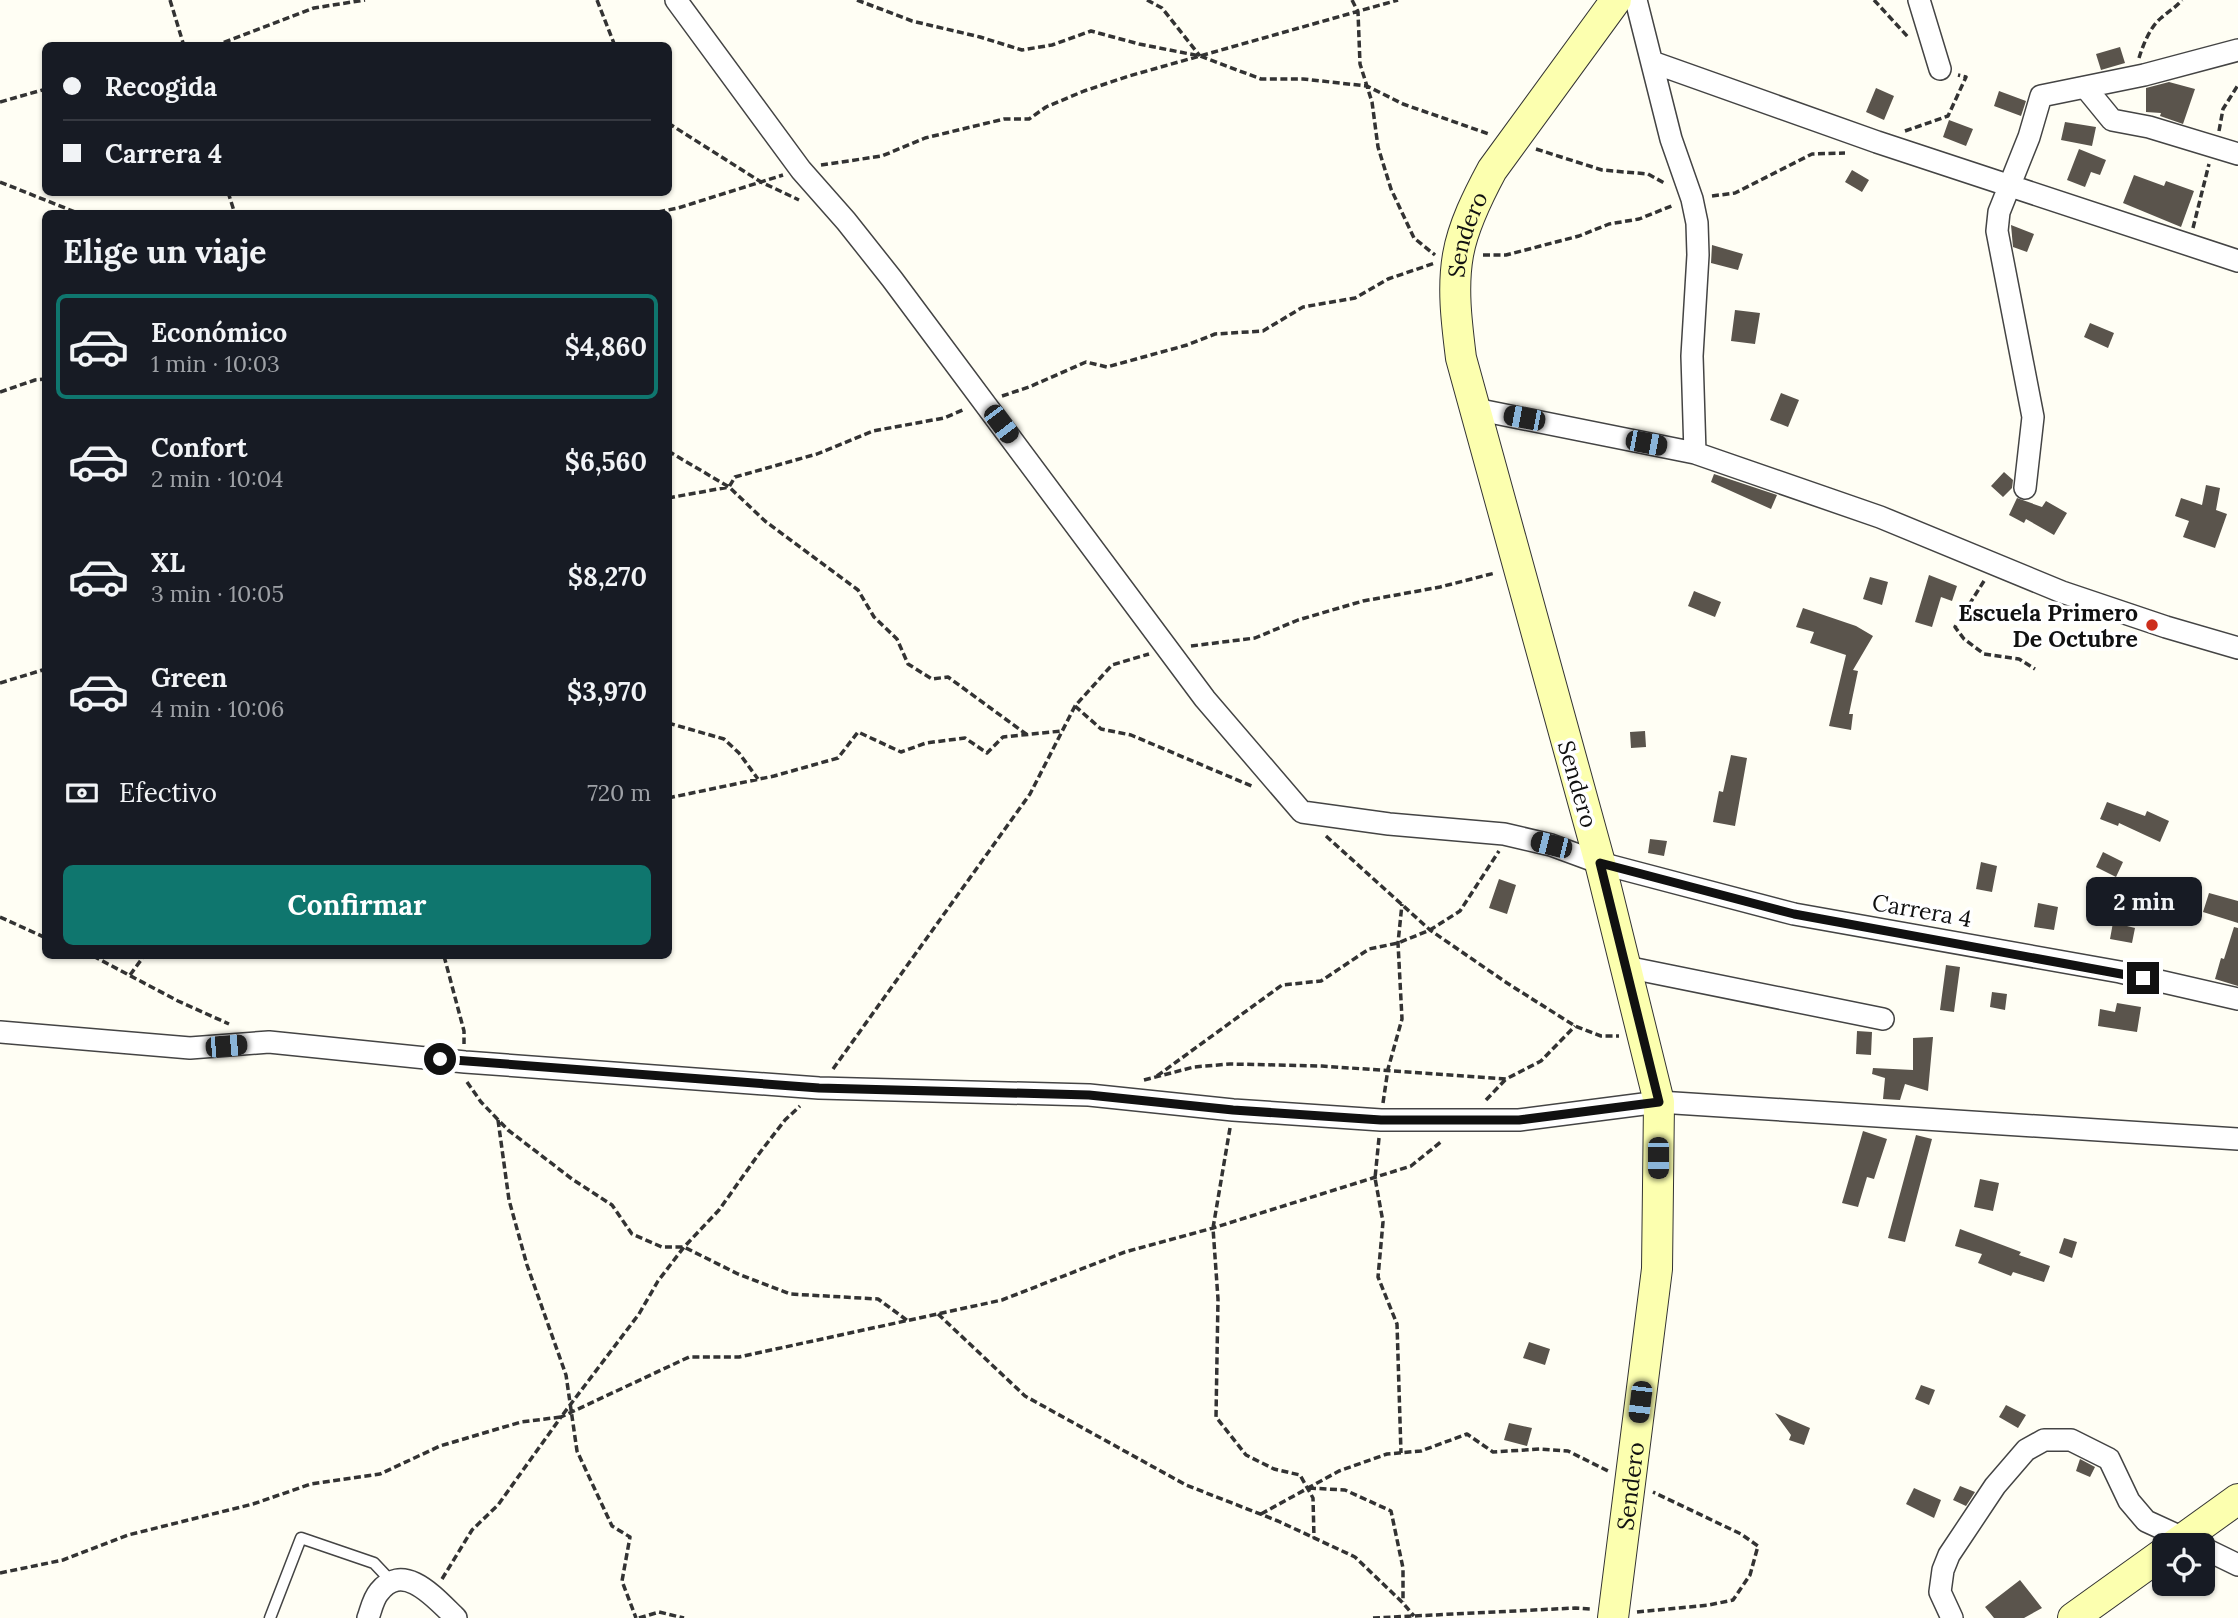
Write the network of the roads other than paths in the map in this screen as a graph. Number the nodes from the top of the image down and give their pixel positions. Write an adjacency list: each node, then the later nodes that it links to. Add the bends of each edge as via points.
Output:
1 (676, 0): 16 (street, Carrera 4, via 801,170 885,269 1205,699 1302,812 1504,834)
2 (1616, 0): 12 (main road, Sendero, via 1492,170 1458,255 1456,321)
3 (1636, 0): 6 (street)
4 (1919, 0): 7 (street)
5 (2238, 50): 8 (street)
6 (1652, 62): 10 (street); 13 (street, via 1697,223 1692,356)
7 (1940, 69)
8 (2085, 87): 9 (street, via 2112,120); 10 (street, via 2041,96)
9 (2238, 154)
10 (2008, 186): 11 (street); 14 (street, via 1997,231 2033,417)
11 (2238, 261)
12 (1475, 408): 13 (street); 16 (main road, Sendero)
13 (1695, 453): 15 (street, via 1880,517 2062,592)
14 (2025, 488)
15 (2236, 647)
16 (1600, 863): 17 (main road, Sendero); 18 (street, Carrera 4, via 1794,914 2120,972)
17 (1626, 967): 19 (street); 21 (main road, Sendero)
18 (2238, 999)
19 (1883, 1018)
20 (0, 1032): 21 (street, via 190,1048 269,1042 465,1062 819,1088 1089,1095 1381,1120 1519,1120)
21 (1659, 1102): 22 (street); 30 (main road, Sendero, via 1657,1269)
22 (2238, 1139)
23 (2238, 1499): 25 (main road)
24 (2166, 1533): 34 (street, via 2146,1521 2129,1501 2109,1459 2071,1440 2044,1440 2026,1450 1995,1486 1949,1555 1940,1592)
25 (2199, 1533)
26 (2215, 1556): 27 (street)
27 (2238, 1565)
28 (2152, 1567): 35 (main road)
29 (391, 1581): 31 (lane, via 374,1563 301,1538); 32 (street, via 377,1593); 33 (street, via 415,1582)
30 (1614, 1615)
31 (270, 1618)
32 (368, 1618)
33 (456, 1618)
34 (1952, 1618)
35 (2073, 1618)

